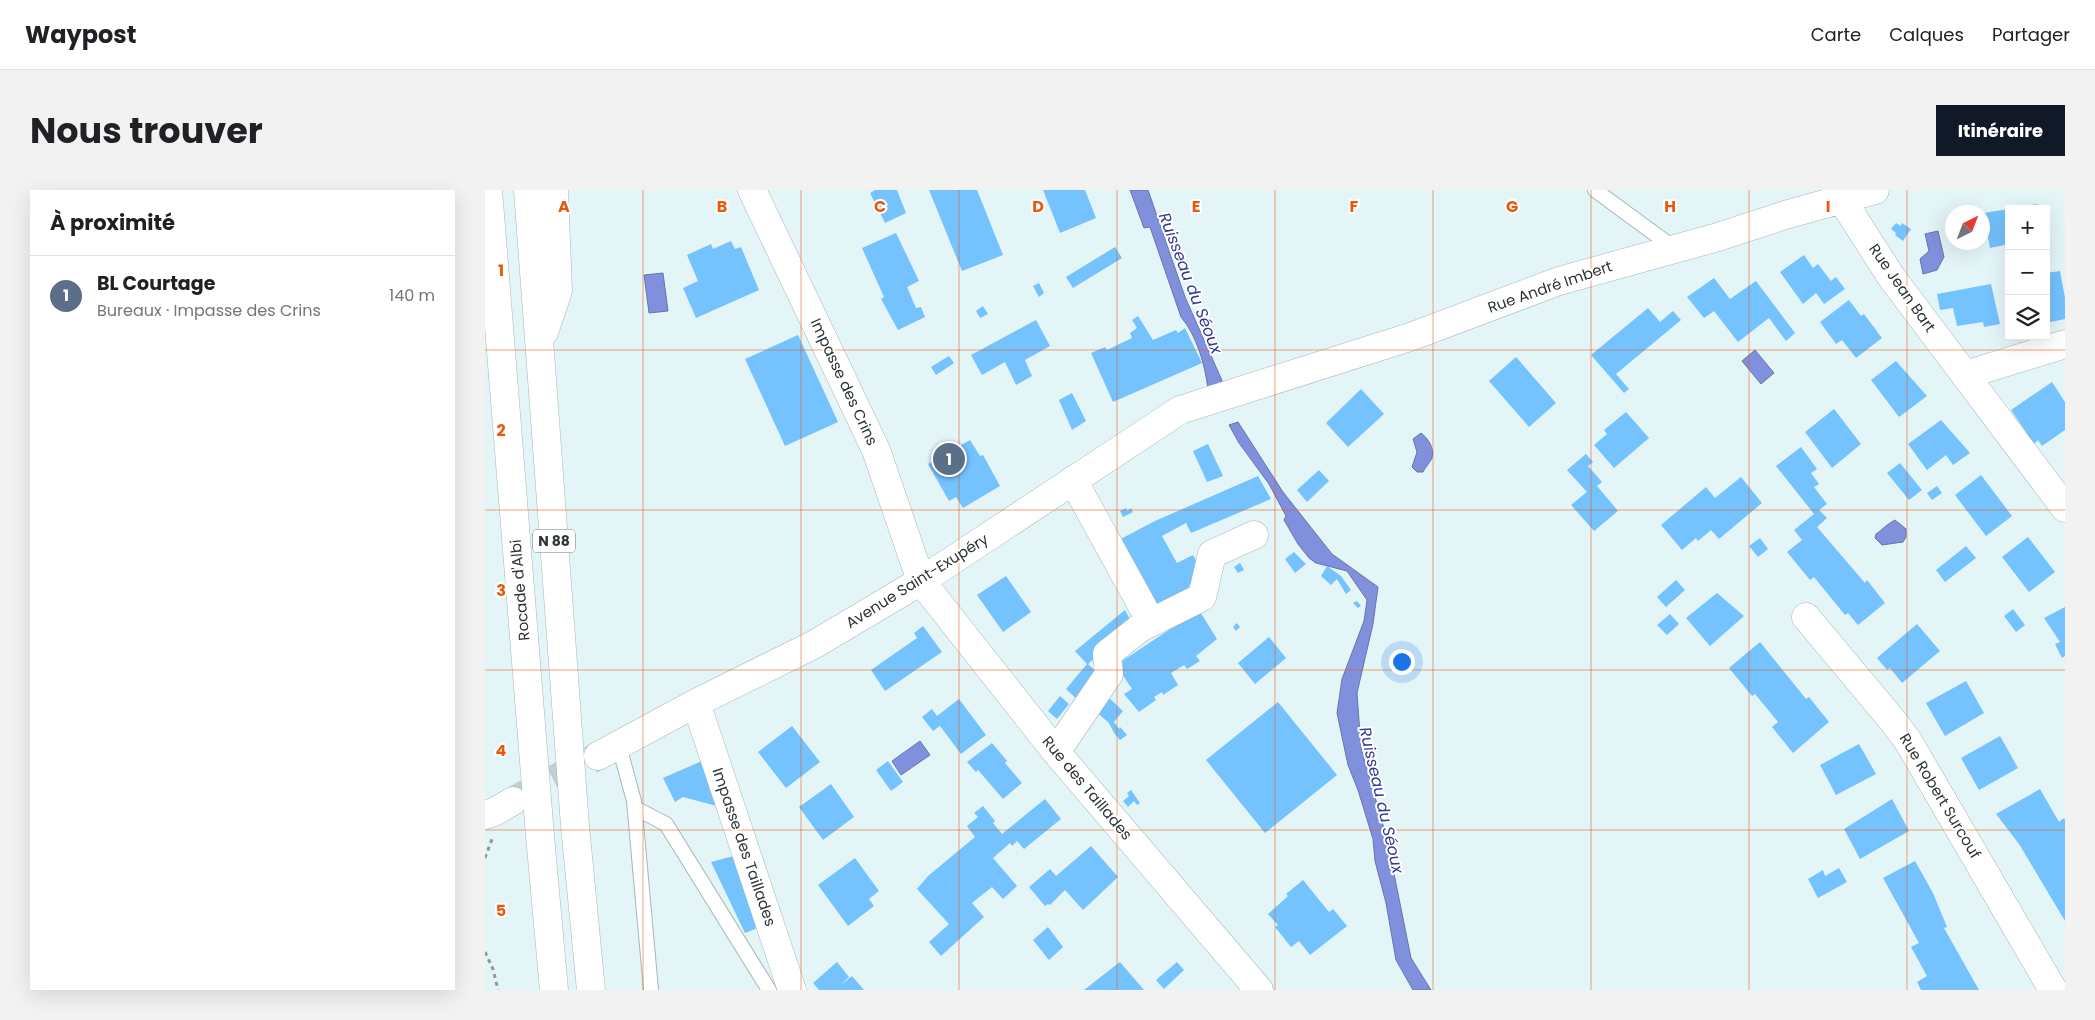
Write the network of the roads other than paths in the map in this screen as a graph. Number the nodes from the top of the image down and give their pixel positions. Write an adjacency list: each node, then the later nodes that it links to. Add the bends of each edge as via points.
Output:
1 (488, 190): 23 (main road, Rocade d'Albi / N 88)
2 (528, 190): 9 (main road, N 88)
3 (554, 190): 9 (main road, via 558,291)
4 (752, 190): 16 (main road, Impasse des Crins, via 876,450)
5 (1595, 190): 8 (lane)
6 (1875, 190): 7 (main road, Rue André Imbert)
7 (1846, 196): 8 (main road, Rue André Imbert); 11 (main road, Rue Jean Bart, via 1892,278)
8 (1675, 248): 12 (main road, Rue André Imbert, via 1559,281 1410,337)
9 (540, 342): 24 (main road, N 88, via 573,798)
10 (2065, 344): 11 (main road)
11 (1965, 375): 14 (main road, Rue Jean Bart)
12 (1228, 394): 13 (main road, Avenue Saint-Exupéry, via 1180,410)
13 (1073, 480): 16 (main road, Avenue Saint-Exupéry); 18 (main road)
14 (2065, 508)
15 (1253, 535): 18 (main road, via 1213,554 1202,597)
16 (921, 581): 19 (main road, Avenue Saint-Exupéry, via 815,644); 21 (main road, Rue des Taillades)
17 (1806, 617): 29 (main road, Rue Robert Surcouf, via 1908,741)
18 (1151, 622): 21 (main road, via 1107,654 1109,674)
19 (696, 703): 20 (main road, Avenue Saint-Exupéry); 27 (main road, Impasse des Taillades)
20 (609, 751): 22 (lane)
21 (1056, 752): 28 (main road, Rue des Taillades)
22 (635, 808): 25 (lane); 26 (lane, via 666,824)
23 (554, 990)
24 (591, 990)
25 (651, 990)
26 (769, 990)
27 (792, 990)
28 (1259, 990)
29 (2053, 990)

